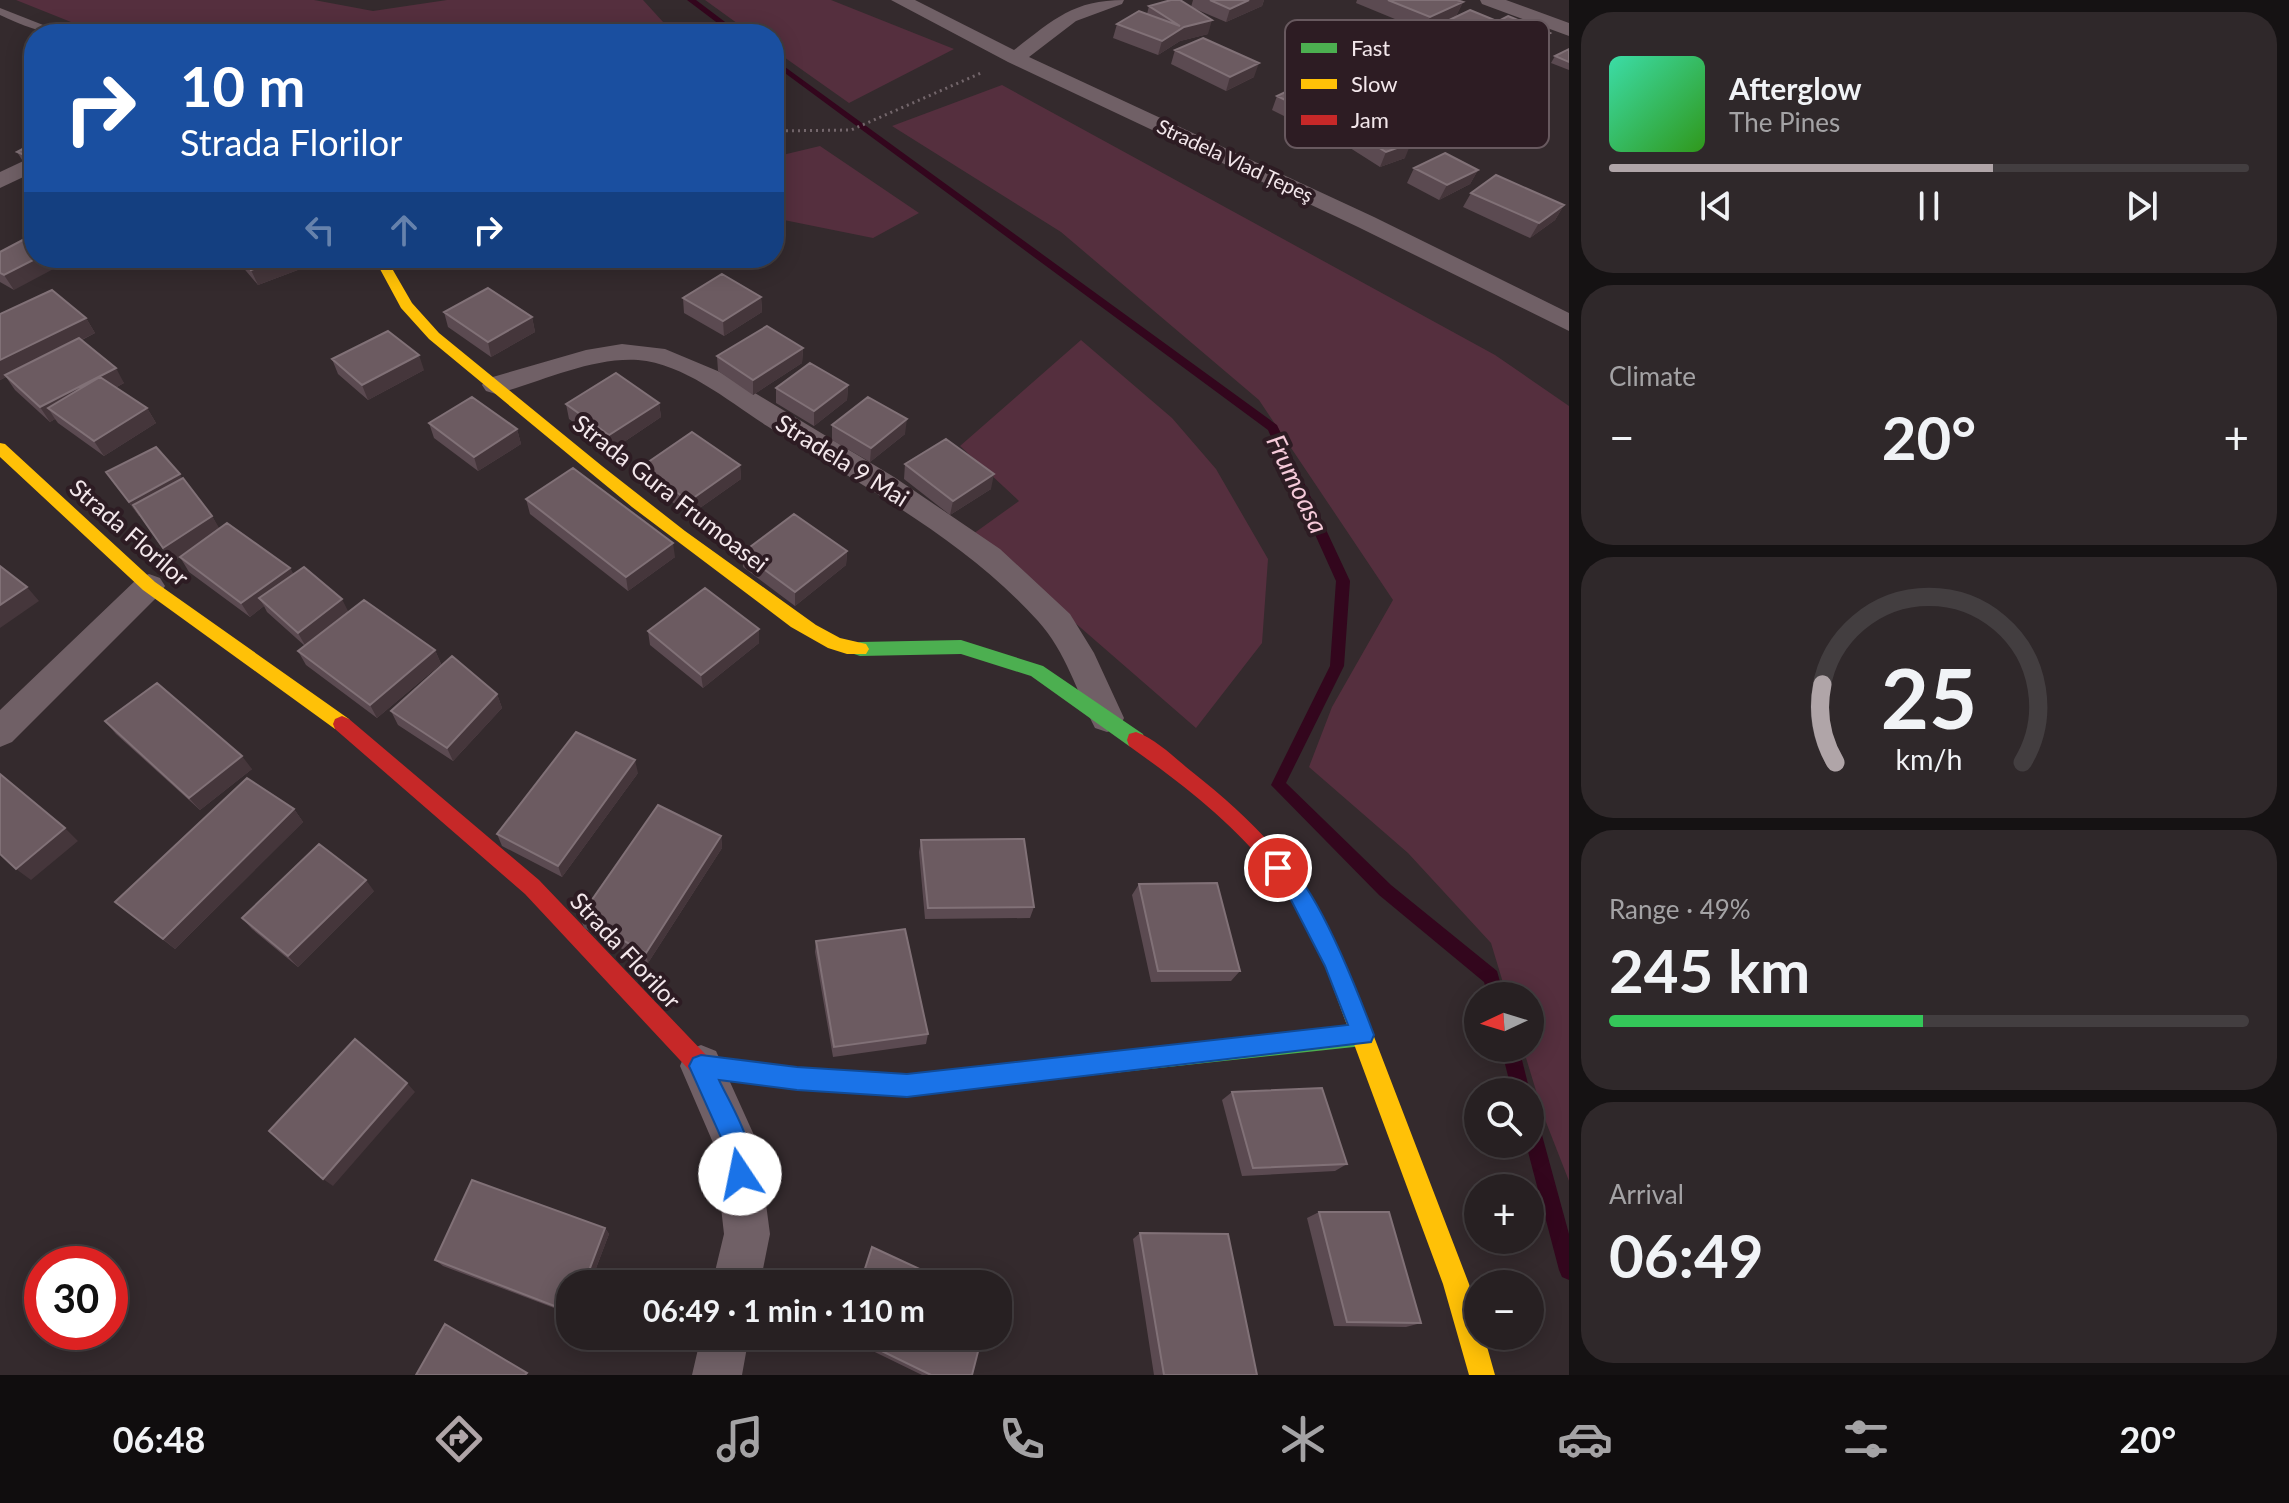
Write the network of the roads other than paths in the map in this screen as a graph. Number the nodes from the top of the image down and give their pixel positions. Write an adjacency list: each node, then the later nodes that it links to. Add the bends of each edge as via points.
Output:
1 (900, 0): 9 (street, Stradela Vlad Țepeş)
2 (1115, 0): 9 (street, via 1069,17)
3 (1489, 0): 5 (street)
4 (0, 11): 7 (lane)
5 (1542, 20)
6 (1549, 22): 8 (street)
7 (27, 24)
8 (1569, 30)
9 (1015, 58): 13 (street, Stradela Vlad Țepeş)
10 (24, 168): 11 (street)
11 (0, 181)
12 (386, 268): 14 (street, Strada Gura Frumoasei, via 406,305 434,336)
13 (1569, 323)
14 (496, 385): 17 (street, Strada Gura Frumoasei, via 689,545 817,634 850,649 961,647 1037,671); 17 (street, Stradela 9 Mai, via 636,352 675,360 879,484 994,562 1051,614 1087,672)
15 (0, 448): 16 (street, Strada Florilor)
16 (149, 586): 18 (street); 20 (street, Strada Florilor, via 341,723 532,887)
17 (1107, 718): 19 (street, Strada Gura Frumoasei, via 1190,781 1295,887 1334,961)
18 (0, 732)
19 (1363, 1035): 20 (street, via 907,1085 797,1079); 24 (street, Strada Gura Frumoasei, via 1456,1284)
20 (701, 1066): 21 (street, via 736,1144 747,1234)
21 (739, 1270)
22 (722, 1350): 23 (street)
23 (717, 1375)
24 (1482, 1375)

